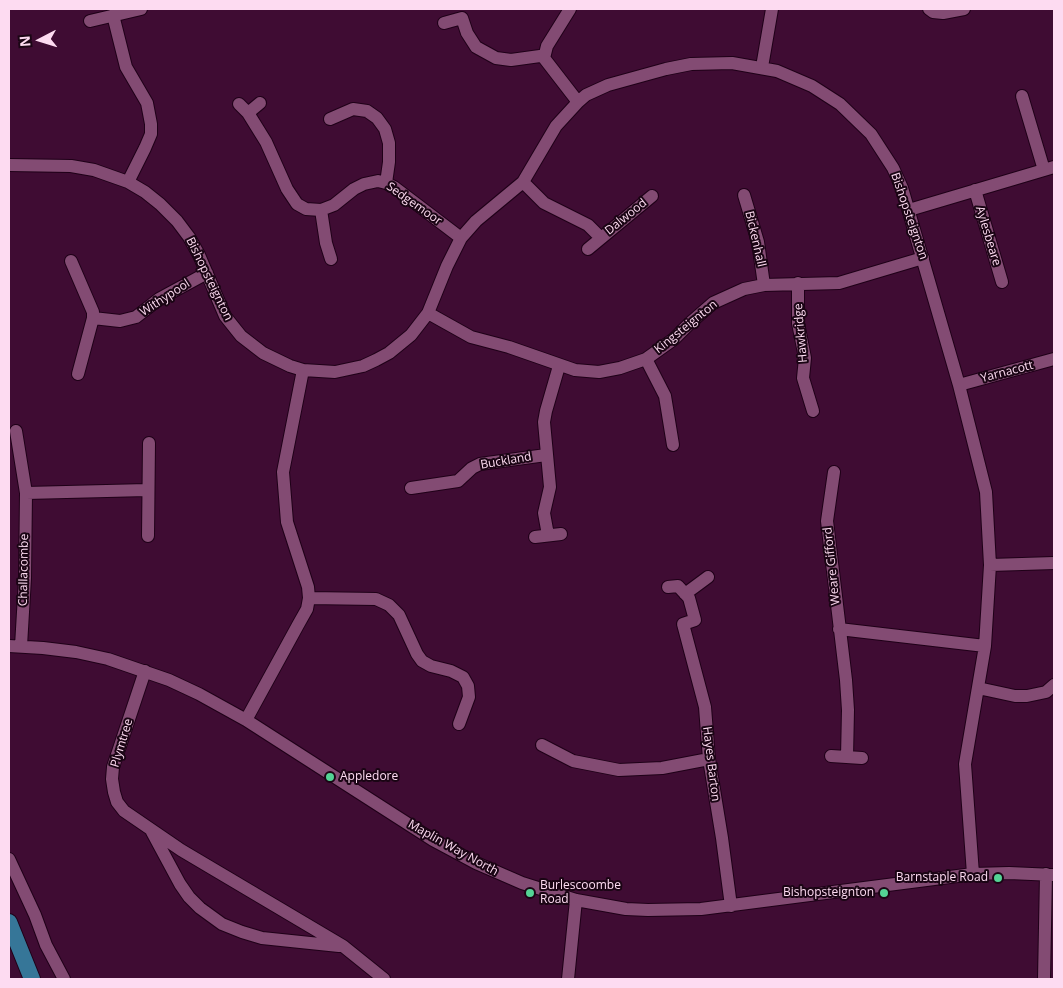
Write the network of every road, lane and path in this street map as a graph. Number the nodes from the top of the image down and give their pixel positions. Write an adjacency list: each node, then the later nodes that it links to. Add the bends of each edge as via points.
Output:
1 (141, 9): 7 (street)
2 (570, 9): 10 (street, via 547,46)
3 (772, 9): 11 (street)
4 (929, 9): 5 (street, via 943,14)
5 (964, 9)
6 (461, 13): 9 (street); 10 (street, via 471,41 488,55 511,60 535,56)
7 (113, 15): 8 (street); 18 (street, via 126,67 147,104 151,124 151,134)
8 (90, 21)
9 (444, 23)
10 (544, 58): 13 (street)
11 (762, 67): 13 (street, Bishopsteignton, via 710,62 666,69 608,85); 25 (street, Bishopsteignton, via 812,86 857,119 871,134 892,168)
12 (1022, 96): 17 (street, Aylesbeare)
13 (578, 102): 19 (street, Bishopsteignton, via 556,126)
14 (260, 104): 24 (street, via 243,109 266,142 292,198 306,209)
15 (330, 119): 20 (street, via 353,109 367,111 377,118 389,143)
16 (9, 165): 18 (street, Bishopsteignton, via 71,166)
17 (1049, 168): 21 (street, Aylesbeare)
18 (128, 182): 32 (street, Bishopsteignton, via 160,204 177,221)
19 (523, 182): 26 (street, Dalwood, via 544,203 588,225); 27 (street, Bishopsteignton, via 476,221)
20 (386, 183): 24 (street, Sedgemoor, via 364,184 334,205); 27 (street, Sedgemoor)
21 (974, 190): 25 (street, Aylesbeare); 33 (street, Aylesbeare)
22 (744, 195): 35 (street, Bickenhall, via 758,242)
23 (652, 196): 26 (street, Dalwood)
24 (320, 210): 30 (street, via 320,245)
25 (909, 210): 29 (street, Bishopsteignton)
26 (600, 237): 28 (street, Dalwood)
27 (462, 238): 36 (street, Bishopsteignton)
28 (588, 249)
29 (923, 258): 34 (street, Kingsteignton, via 839,283); 43 (street, Bishopsteignton)
30 (331, 259)
31 (71, 261): 37 (street)
32 (207, 273): 37 (street, Withypool, via 159,299 136,317 120,321); 41 (street, Bishopsteignton, via 225,316 241,336 263,354)
33 (1002, 282)
34 (798, 283): 35 (street, Kingsteignton); 44 (street, Hawkridge, via 798,323 805,358 803,378)
35 (764, 284): 38 (street, Kingsteignton, via 713,303 674,339)
36 (428, 313): 40 (street, Kingsteignton, via 471,338 509,347); 41 (street, Bishopsteignton, via 401,344 363,366 335,372)
37 (93, 318): 42 (street)
38 (646, 359): 40 (street, Kingsteignton, via 599,372); 47 (street, via 666,396)
39 (1054, 359): 43 (street, Yarnacott)
40 (559, 366): 48 (street, Buckland, via 544,422)
41 (302, 370): 60 (street, via 283,472 287,522)
42 (78, 374)
43 (959, 385): 56 (street, Bishopsteignton, via 986,492)
44 (813, 411)
45 (16, 430): 52 (street, Challacombe)
46 (149, 443): 51 (street)
47 (673, 445)
48 (546, 454): 50 (street, Buckland, via 480,464 458,480); 53 (street, Buckland, via 550,487 544,513)
49 (834, 472): 61 (street, Weare Gifford, via 827,521)
50 (411, 488)
51 (147, 490): 52 (street); 54 (street)
52 (26, 493): 62 (street, Challacombe, via 25,578)
53 (548, 535)
54 (148, 536)
55 (1054, 563): 56 (street)
56 (990, 565): 63 (street, Bishopsteignton)
57 (708, 577): 59 (street)
58 (668, 587): 59 (street, via 678,586)
59 (685, 594): 73 (street, Hayes Barton, via 694,620 684,624 705,707)
60 (309, 598): 67 (street, via 307,609); 68 (street, via 376,599 389,605 399,615 422,661 463,677 469,696)
61 (839, 629): 63 (street); 71 (street, Weare Gifford, via 848,710)
62 (15, 646): 64 (street, Maplin Way North, via 76,652)
63 (985, 646): 66 (street, Bishopsteignton)
64 (145, 671): 67 (street, Maplin Way North, via 199,694); 74 (street, Plymtree, via 112,779 121,806)
65 (1054, 685): 66 (street, via 1046,692 1026,696)
66 (978, 688): 78 (street, Bishopsteignton, via 965,764)
67 (246, 720): 80 (street, Maplin Way North, via 433,840 522,883)
68 (459, 724)
69 (542, 745): 73 (street, via 573,761 619,770 662,768)
70 (831, 756): 71 (street)
71 (848, 757): 72 (street)
72 (862, 758)
73 (709, 759): 81 (street, Hayes Barton)
74 (151, 830): 75 (street, Plymtree); 77 (street, Plymtree)
75 (182, 850): 77 (street); 83 (street, Plymtree)
76 (9, 859): 88 (street)
77 (168, 862): 84 (street, Plymtree, via 190,897 222,924 262,938)
78 (973, 874): 79 (street, Maplin Way North); 81 (street, Maplin Way North)
79 (1050, 875): 86 (street)
80 (576, 900): 81 (street, Maplin Way North, via 648,910); 90 (street)
81 (731, 906)
82 (9, 922): 87 (main road)
83 (311, 926): 84 (street); 85 (street, Plymtree)
84 (306, 942): 85 (street, Plymtree)
85 (343, 946): 89 (street, Plymtree)
86 (1049, 964): 91 (street)
87 (32, 979)
88 (64, 979)
89 (384, 979)
90 (568, 979)
91 (1044, 979)

